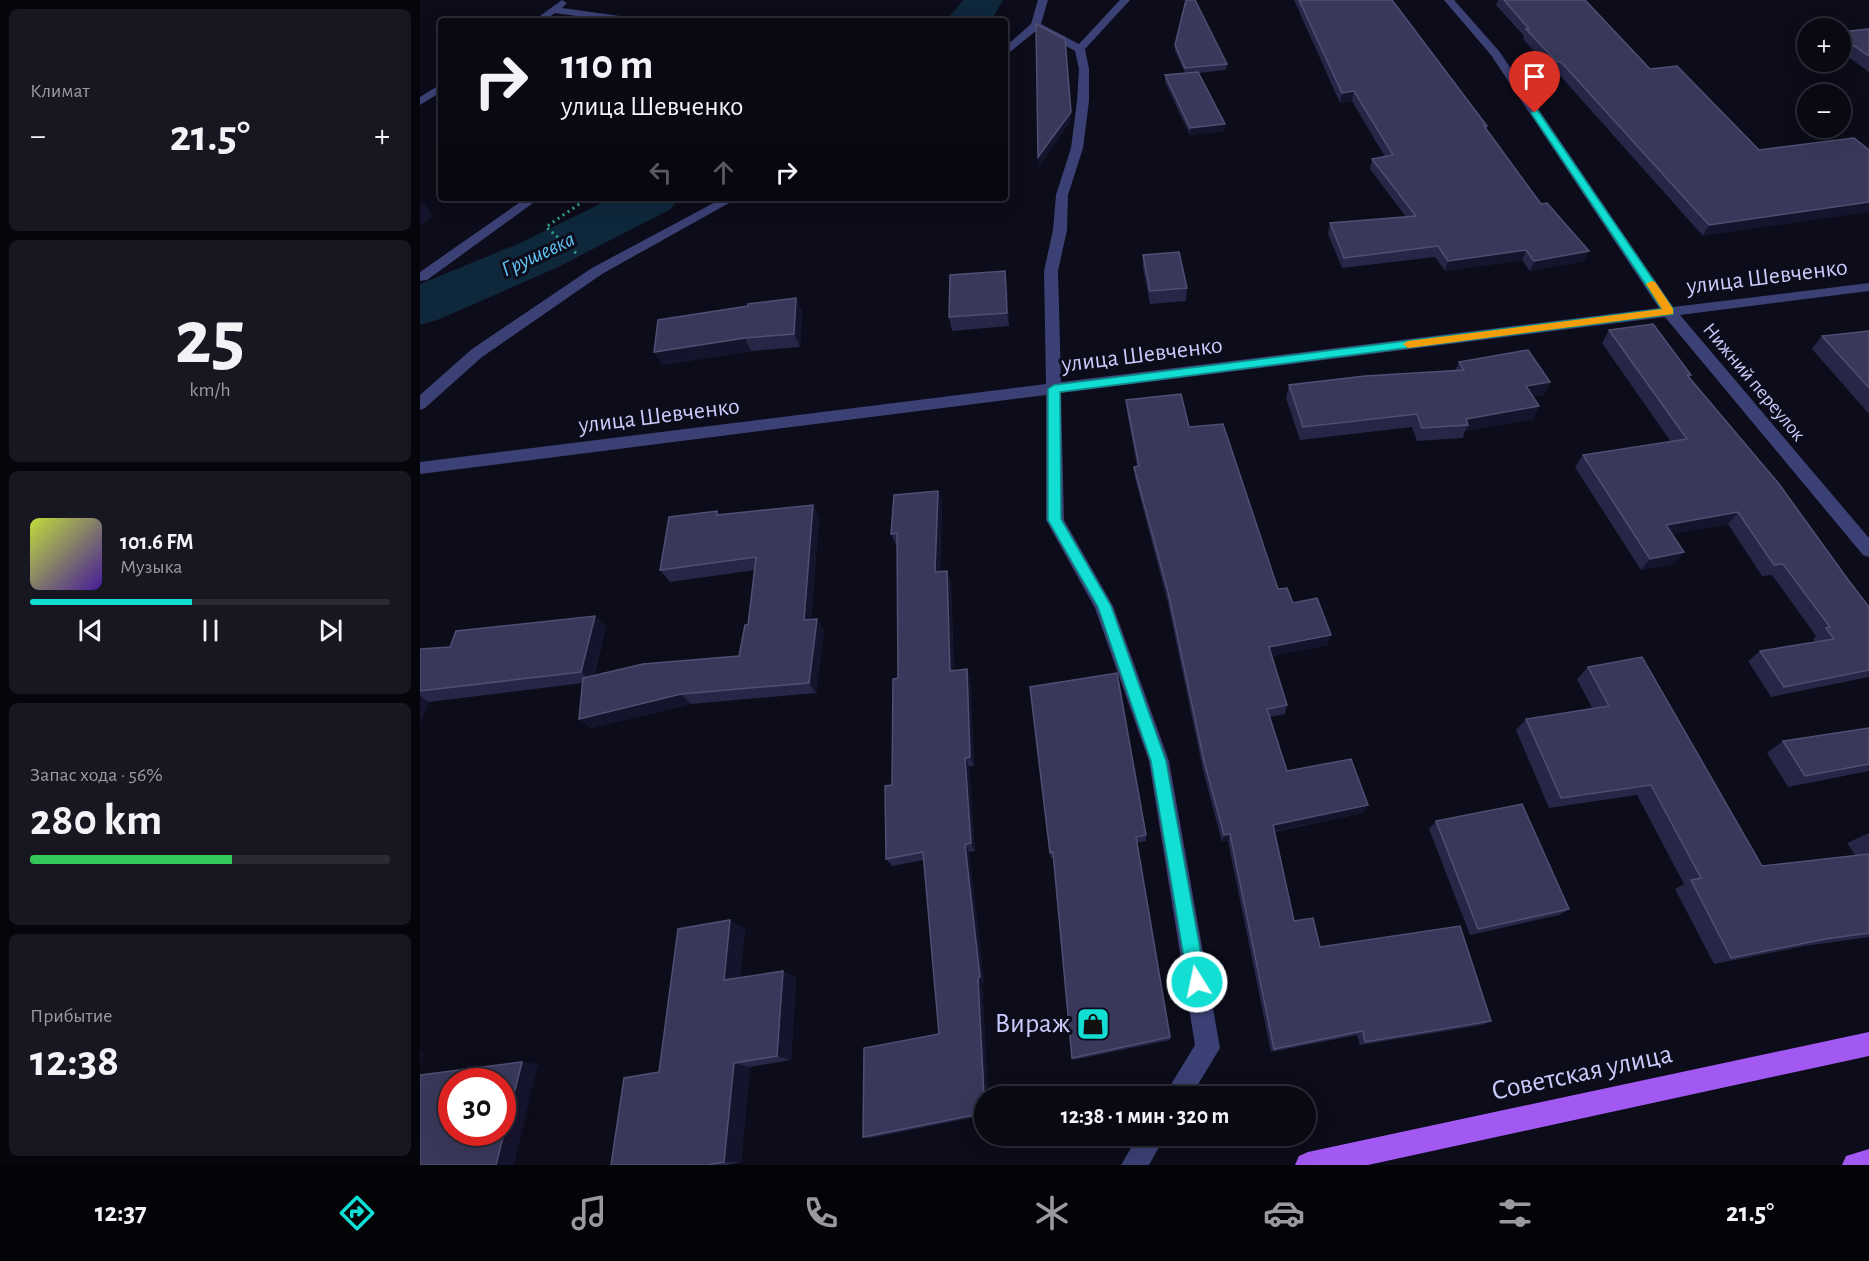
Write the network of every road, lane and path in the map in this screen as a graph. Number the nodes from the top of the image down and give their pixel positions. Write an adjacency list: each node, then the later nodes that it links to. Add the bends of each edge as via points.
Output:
1 (565, 0): 5 (street)
2 (1043, 0): 8 (street)
3 (1125, 0): 9 (street)
4 (1449, 0): 19 (street, Нижний переулок, via 1495,53)
5 (554, 10): 6 (street); 7 (street)
6 (542, 18)
7 (612, 18)
8 (1036, 25): 9 (street); 10 (street)
9 (1080, 49): 20 (street, via 1084,69 1077,148 1062,195 1060,230 1051,271)
10 (1008, 50)
11 (438, 89): 12 (street)
12 (420, 102)
13 (530, 201): 17 (street)
14 (584, 201): 16 (path, via 546,227)
15 (726, 201): 21 (street, via 597,271 477,352)
16 (578, 254)
17 (422, 277)
18 (1869, 287): 19 (street, улица Шевченко)
19 (1669, 312): 20 (street, улица Шевченко); 23 (street, Нижний переулок)
20 (1054, 389): 22 (street, улица Шевченко); 25 (street, via 1055,520 1104,606 1159,761 1208,1048)
21 (420, 404)
22 (420, 468)
23 (1869, 550)
24 (1869, 1044): 29 (main road, Советская улица)
25 (1183, 1086)
26 (1146, 1146): 28 (street)
27 (1869, 1162): 30 (main road)
28 (1134, 1165)
29 (1308, 1165)
30 (1855, 1165)

